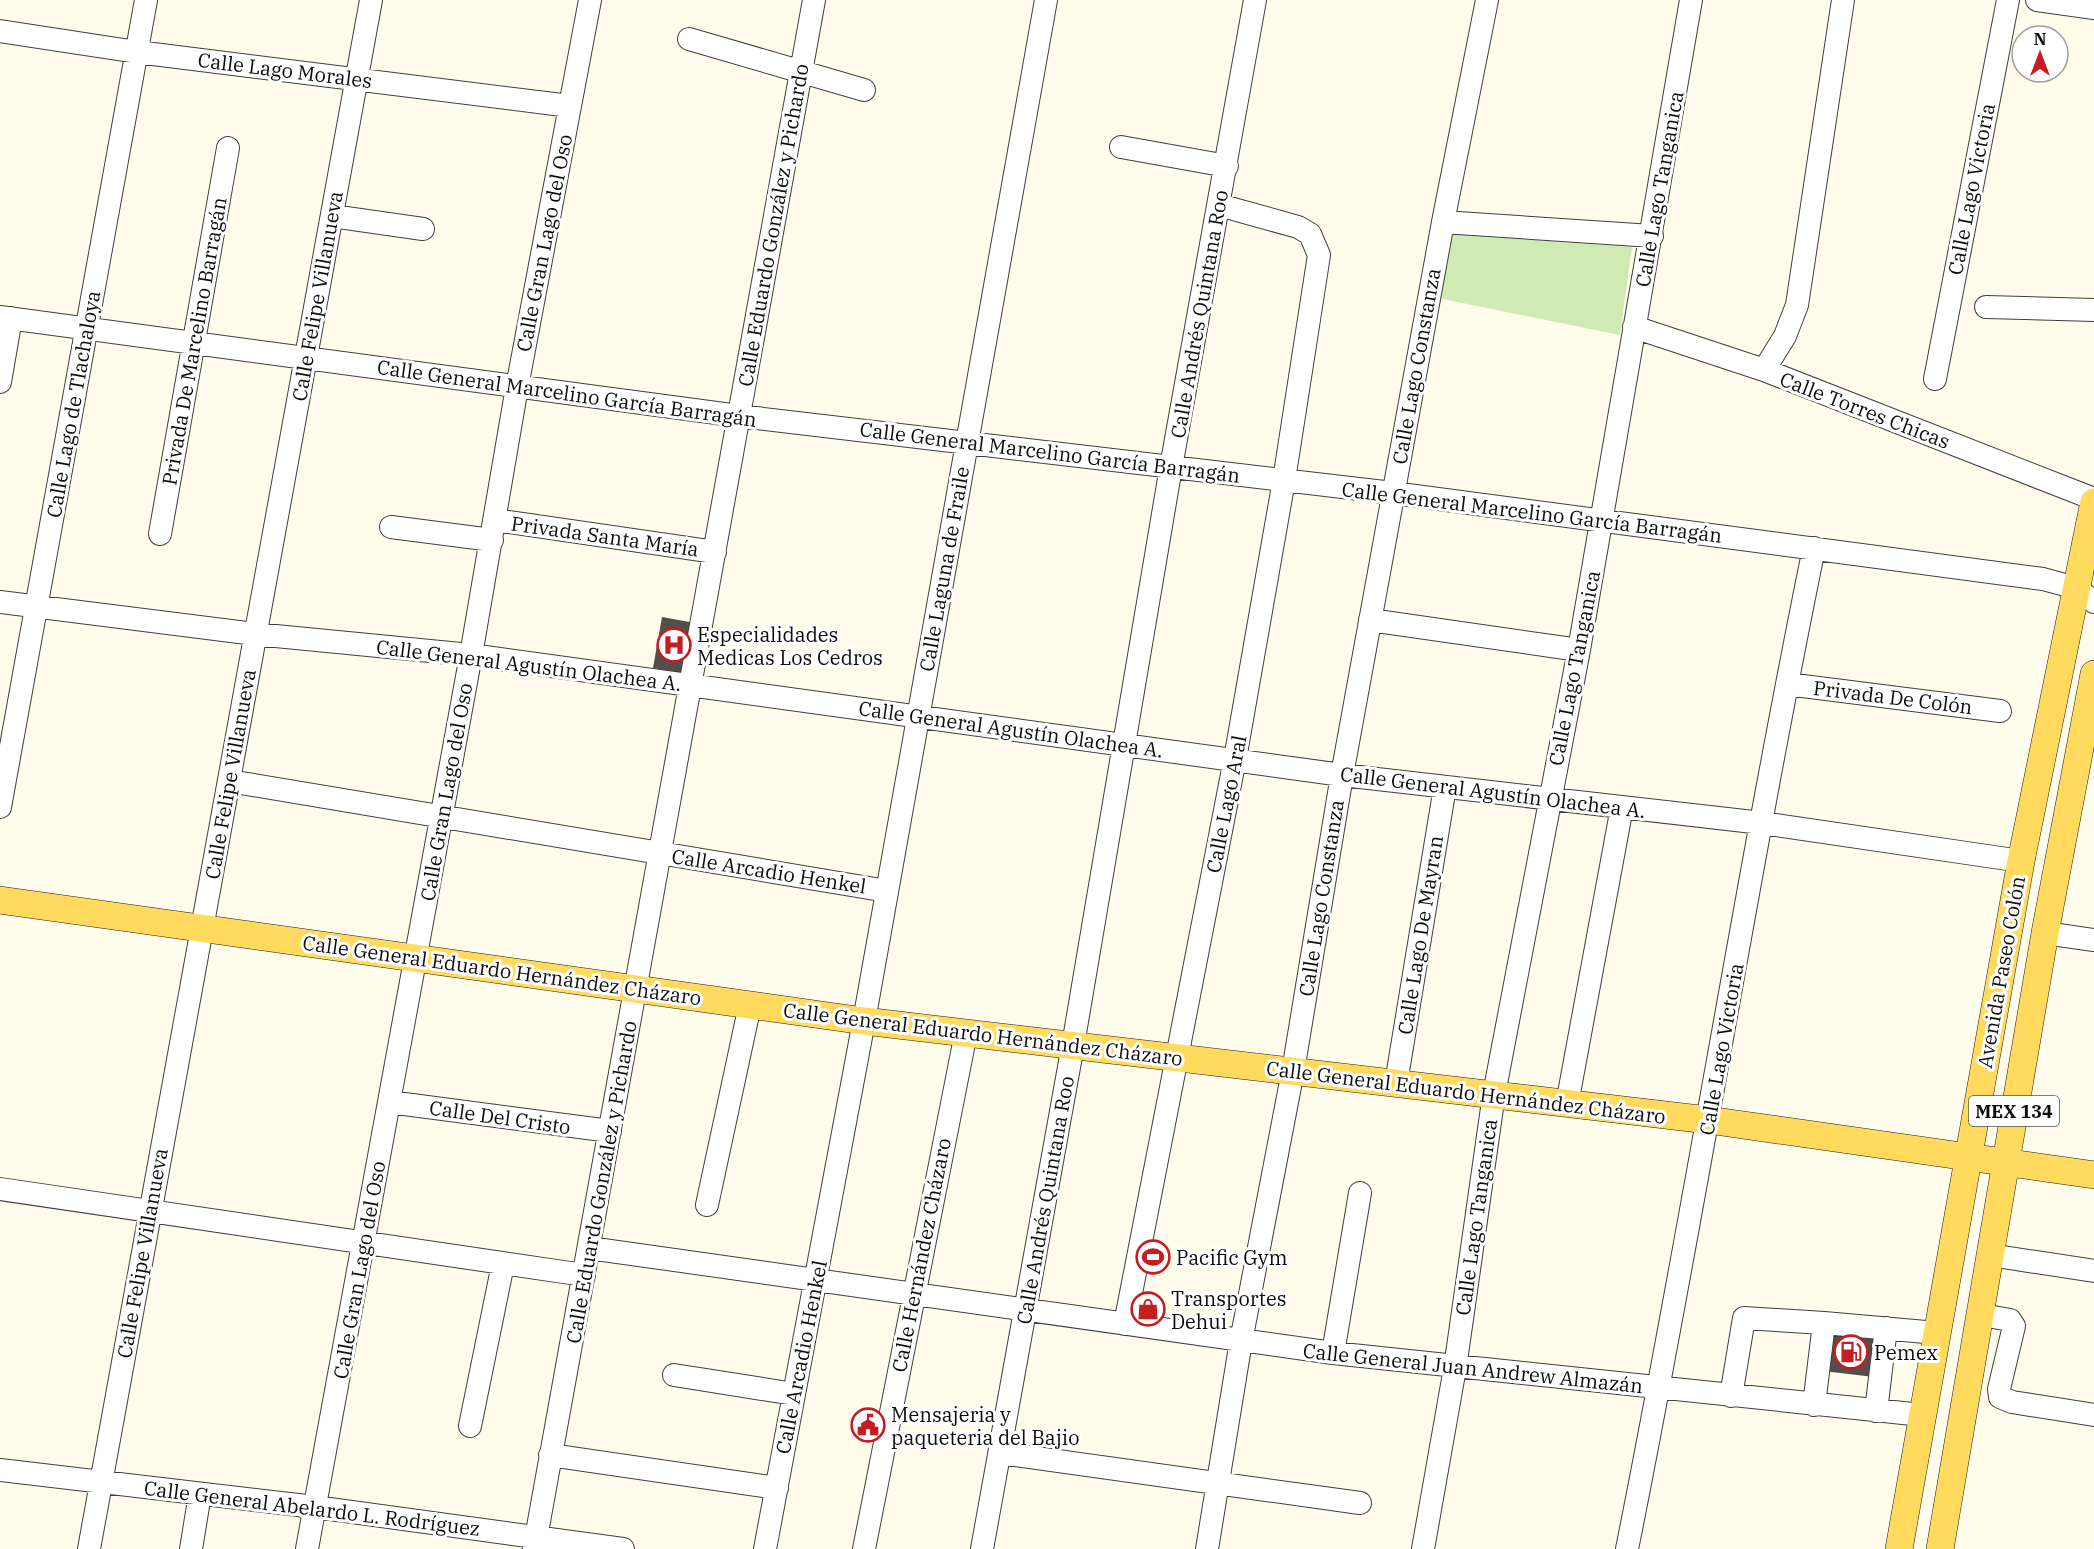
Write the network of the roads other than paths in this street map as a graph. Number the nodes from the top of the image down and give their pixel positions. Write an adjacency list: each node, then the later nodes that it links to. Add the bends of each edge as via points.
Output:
1 (146, 0): 15 (street, Calle Lago de Tlachaloya)
2 (371, 0): 17 (street, Calle Felipe Villanueva)
3 (590, 0): 19 (street, Calle Gran Lago del Oso)
4 (814, 0): 16 (street, Calle Eduardo González y Pichardo)
5 (1046, 0): 40 (street, Calle Laguna de Fraile)
6 (1255, 0): 22 (street, Calle Andrés Quintana Roo)
7 (1487, 0): 25 (street, Calle Lago Constanza)
8 (1691, 0): 27 (street, Calle Lago Tanganica)
9 (1843, 0): 35 (street, via 1797,305 1785,336)
10 (2008, 0): 36 (street, Calle Lago Victoria)
11 (2037, 0): 12 (street)
12 (2094, 8)
13 (0, 31): 15 (street, Calle Lago Morales)
14 (689, 39): 16 (street)
15 (137, 52): 17 (street, Calle Lago Morales); 32 (street, Calle Lago de Tlachaloya)
16 (801, 72): 18 (street); 39 (street, Calle Eduardo González y Pichardo)
17 (356, 80): 19 (street, Calle Lago Morales); 24 (street, Calle Felipe Villanueva)
18 (864, 90)
19 (570, 106): 38 (street, Calle Gran Lago del Oso)
20 (1120, 147): 22 (street)
21 (228, 148): 33 (street, Privada De Marcelino Barragán)
22 (1227, 166): 23 (street, Calle Andrés Quintana Roo)
23 (1219, 205): 41 (street, Calle Andrés Quintana Roo); 42 (street, Calle Lago Aral, via 1298,227 1310,234 1319,255)
24 (332, 216): 26 (street); 34 (street, Calle Felipe Villanueva)
25 (1443, 222): 27 (street); 43 (street, Calle Lago Constanza)
26 (423, 229)
27 (1652, 236): 31 (street, Calle Lago Tanganica)
28 (1986, 307): 29 (street)
29 (2094, 310)
30 (5, 318): 32 (street, Calle General Marcelino García Barragán); 37 (street)
31 (1634, 327): 35 (street, Calle Torres Chicas); 45 (street, Calle Lago Tanganica)
32 (86, 328): 33 (street, Calle General Marcelino García Barragán); 53 (street, Calle Lago de Tlachaloya)
33 (194, 343): 34 (street, Calle General Marcelino García Barragán); 48 (street, Privada De Marcelino Barragán)
34 (306, 358): 38 (street, Calle General Marcelino García Barragán); 55 (street, Calle Felipe Villanueva)
35 (1764, 370): 44 (street, Calle Torres Chicas)
36 (1935, 379)
37 (0, 382)
38 (517, 387): 39 (street, Calle General Marcelino García Barragán); 47 (street, Calle Gran Lago del Oso)
39 (739, 416): 40 (street, Calle General Marcelino García Barragán); 50 (street, Calle Eduardo González y Pichardo)
40 (966, 442): 41 (street, Calle General Marcelino García Barragán); 62 (street, Calle Laguna de Fraile)
41 (1171, 466): 42 (street, Calle General Marcelino García Barragán); 64 (street, Calle Andrés Quintana Roo)
42 (1284, 480): 43 (street, Calle General Marcelino García Barragán); 66 (street, Calle Lago Aral)
43 (1393, 493): 45 (street, Calle General Marcelino García Barragán); 54 (street, Calle Lago Constanza)
44 (2094, 501): 51 (main road, Avenida Paseo Colón / MEX 134)
45 (1602, 520): 49 (street, Calle General Marcelino García Barragán); 56 (street, Calle Lago Tanganica)
46 (391, 527): 47 (street, Privada Santa María)
47 (493, 530): 50 (street, Privada Santa María); 57 (street, Calle Gran Lago del Oso)
48 (160, 534)
49 (1814, 548): 51 (street, Calle General Marcelino García Barragán, via 2043,579); 59 (street, Calle Lago Victoria)
50 (715, 552): 60 (street, Calle Eduardo González y Pichardo)
51 (2085, 595): 76 (main road, Avenida Paseo Colón / MEX 134)
52 (0, 602): 53 (street, Calle General Agustín Olachea A.)
53 (36, 607): 55 (street, Calle General Agustín Olachea A.); 65 (street, Calle Lago de Tlachaloya)
54 (1370, 620): 56 (street); 67 (street, Calle Lago Constanza)
55 (255, 634): 57 (street, Calle General Agustín Olachea A.); 68 (street, Calle Felipe Villanueva)
56 (1579, 651): 70 (street, Calle Lago Tanganica)
57 (471, 655): 60 (street, Calle General Agustín Olachea A.); 73 (street, Calle Gran Lago del Oso)
58 (2094, 674): 63 (main road, Avenida Paseo Colón / MEX 134)
59 (1786, 684): 61 (street, Privada De Colón); 74 (street, Calle Lago Victoria)
60 (690, 685): 62 (street, Calle General Agustín Olachea A.); 75 (street, Calle Eduardo González y Pichardo)
61 (2000, 711)
62 (918, 717): 64 (street, Calle General Agustín Olachea A.); 77 (street, Calle Laguna de Fraile)
63 (2089, 730): 80 (main road, Avenida Paseo Colón / MEX 134)
64 (1126, 746): 66 (street, Calle General Agustín Olachea A.); 87 (street, Calle Andrés Quintana Roo)
65 (5, 754): 71 (street, Calle Lago de Tlachaloya)
66 (1235, 759): 67 (street, Calle General Agustín Olachea A.); 88 (street, Calle Lago Aral)
67 (1342, 775): 69 (street, Calle General Agustín Olachea A.); 89 (street, Calle Lago Constanza)
68 (229, 781): 73 (street, Calle Arcadio Henkel); 79 (street, Calle Felipe Villanueva)
69 (1445, 787): 70 (street, Calle General Agustín Olachea A.); 90 (street, Calle Lago De Mayran)
70 (1549, 798): 72 (street, Calle General Agustín Olachea A.); 91 (street, Calle Lago Tanganica)
71 (0, 807)
72 (1622, 807): 74 (street, Calle General Agustín Olachea A.); 93 (street)
73 (442, 817): 75 (street, Calle Arcadio Henkel); 82 (street, Calle Gran Lago del Oso)
74 (1762, 823): 76 (street, Calle General Agustín Olachea A.); 94 (street, Calle Lago Victoria)
75 (660, 853): 77 (street, Calle Arcadio Henkel); 83 (street, Calle Eduardo González y Pichardo)
76 (2021, 861): 96 (main road, Avenida Paseo Colón / MEX 134)
77 (887, 891): 85 (street, Calle Arcadio Henkel)
78 (0, 900): 79 (main road, Calle General Eduardo Hernández Cházaro)
79 (202, 928): 82 (main road, Calle General Eduardo Hernández Cházaro); 102 (street, Calle Felipe Villanueva)
80 (2045, 933): 81 (street); 97 (main road, Avenida Paseo Colón / MEX 134)
81 (2094, 940)
82 (416, 958): 83 (main road, Calle General Eduardo Hernández Cházaro); 92 (street, Calle Gran Lago del Oso)
83 (636, 989): 84 (main road, Calle General Eduardo Hernández Cházaro); 95 (street, Calle Eduardo González y Pichardo)
84 (750, 1005): 85 (main road, Calle General Eduardo Hernández Cházaro); 101 (street)
85 (864, 1021): 86 (main road, Calle General Eduardo Hernández Cházaro); 109 (street, Calle Arcadio Henkel)
86 (966, 1032): 87 (main road, Calle General Eduardo Hernández Cházaro); 110 (street, Calle Hernández Cházaro)
87 (1073, 1045): 88 (main road, Calle General Eduardo Hernández Cházaro); 111 (street, Calle Andrés Quintana Roo)
88 (1177, 1058): 89 (main road, Calle General Eduardo Hernández Cházaro); 114 (street, Calle Lago Aral)
89 (1293, 1071): 90 (main road, Calle General Eduardo Hernández Cházaro); 117 (street, Calle Lago Constanza)
90 (1396, 1083): 91 (main road, Calle General Eduardo Hernández Cházaro)
91 (1494, 1094): 93 (main road, Calle General Eduardo Hernández Cházaro); 119 (street, Calle Lago Tanganica)
92 (389, 1102): 95 (street, Calle Del Cristo); 103 (street, Calle Gran Lago del Oso)
93 (1567, 1104): 94 (main road, Calle General Eduardo Hernández Cházaro)
94 (1708, 1120): 96 (main road, Calle General Eduardo Hernández Cházaro); 121 (street, Calle Lago Victoria)
95 (610, 1131): 104 (street, Calle Eduardo González y Pichardo)
96 (1968, 1157): 97 (main road, Calle General Eduardo Hernández Cházaro); 116 (main road, Avenida Paseo Colón / MEX 134)
97 (2005, 1162): 98 (main road, Calle General Eduardo Hernández Cházaro); 105 (main road, Avenida Paseo Colón / MEX 134)
98 (2094, 1175)
99 (0, 1190): 102 (street)
100 (1360, 1193): 118 (street)
101 (707, 1205)
102 (149, 1210): 103 (street); 132 (street, Calle Felipe Villanueva)
103 (364, 1242): 106 (street); 137 (street, Calle Gran Lago del Oso)
104 (589, 1248): 108 (street, Calle Eduardo González y Pichardo); 109 (street, Calle General Juan Andrew Almazán)
105 (1990, 1255): 107 (street); 112 (main road, Avenida Paseo Colón / MEX 134)
106 (503, 1264): 108 (street); 128 (street)
107 (2094, 1271)
108 (584, 1275): 130 (street, Calle Eduardo González y Pichardo)
109 (815, 1281): 110 (street, Calle General Juan Andrew Almazán); 122 (street, Calle Arcadio Henkel)
110 (913, 1294): 111 (street, Calle General Juan Andrew Almazán); 144 (street, Calle Hernández Cházaro)
111 (1024, 1310): 114 (street, Calle General Juan Andrew Almazán); 129 (street, Calle Andrés Quintana Roo)
112 (1982, 1315): 127 (street, via 2010,1320 2014,1326 1999,1393 2004,1400); 150 (main road, Avenida Paseo Colón / MEX 134)
113 (1824, 1323): 115 (street); 123 (street, via 1744,1318); 124 (street)
114 (1125, 1324): 117 (street, Calle General Juan Andrew Almazán)
115 (1886, 1328): 116 (street); 125 (street)
116 (1937, 1333): 126 (main road, Avenida Paseo Colón / MEX 134)
117 (1241, 1341): 118 (street, Calle General Juan Andrew Almazán); 133 (street, Calle Lago Constanza)
118 (1333, 1353): 119 (street, Calle General Juan Andrew Almazán)
119 (1455, 1368): 121 (street, Calle General Juan Andrew Almazán); 147 (street, Calle Lago Tanganica)
120 (674, 1375): 122 (street)
121 (1660, 1389): 123 (street, Calle General Juan Andrew Almazán); 148 (street, Calle Lago Victoria)
122 (794, 1394): 134 (street, Calle Arcadio Henkel)
123 (1731, 1396): 124 (street, Calle General Juan Andrew Almazán)
124 (1815, 1405): 125 (street, Calle General Juan Andrew Almazán)
125 (1876, 1411): 126 (street, Calle General Juan Andrew Almazán)
126 (1922, 1415): 149 (main road, Avenida Paseo Colón / MEX 134)
127 (2094, 1415)
128 (470, 1426)
129 (1000, 1453): 133 (street); 145 (street, Calle Andrés Quintana Roo)
130 (550, 1455): 134 (street); 138 (street, Calle Eduardo González y Pichardo)
131 (0, 1470): 132 (street, Calle General Abelardo L. Rodríguez)
132 (102, 1482): 135 (street, Calle General Abelardo L. Rodríguez); 139 (street, Calle Felipe Villanueva)
133 (1218, 1482): 136 (street); 146 (street, Calle Lago Constanza)
134 (777, 1488): 143 (street, Calle Arcadio Henkel)
135 (200, 1494): 137 (street, Calle General Abelardo L. Rodríguez); 140 (street)
136 (1360, 1503)
137 (315, 1507): 138 (street, Calle General Abelardo L. Rodríguez); 141 (street, Calle Gran Lago del Oso)
138 (535, 1543): 142 (street, Calle General Abelardo L. Rodríguez)
139 (89, 1549)
140 (191, 1549)
141 (307, 1549)
142 (623, 1549)
143 (765, 1549)
144 (864, 1549)
145 (982, 1549)
146 (1207, 1549)
147 (1423, 1549)
148 (1628, 1549)
149 (1899, 1549)
150 (1940, 1549)

